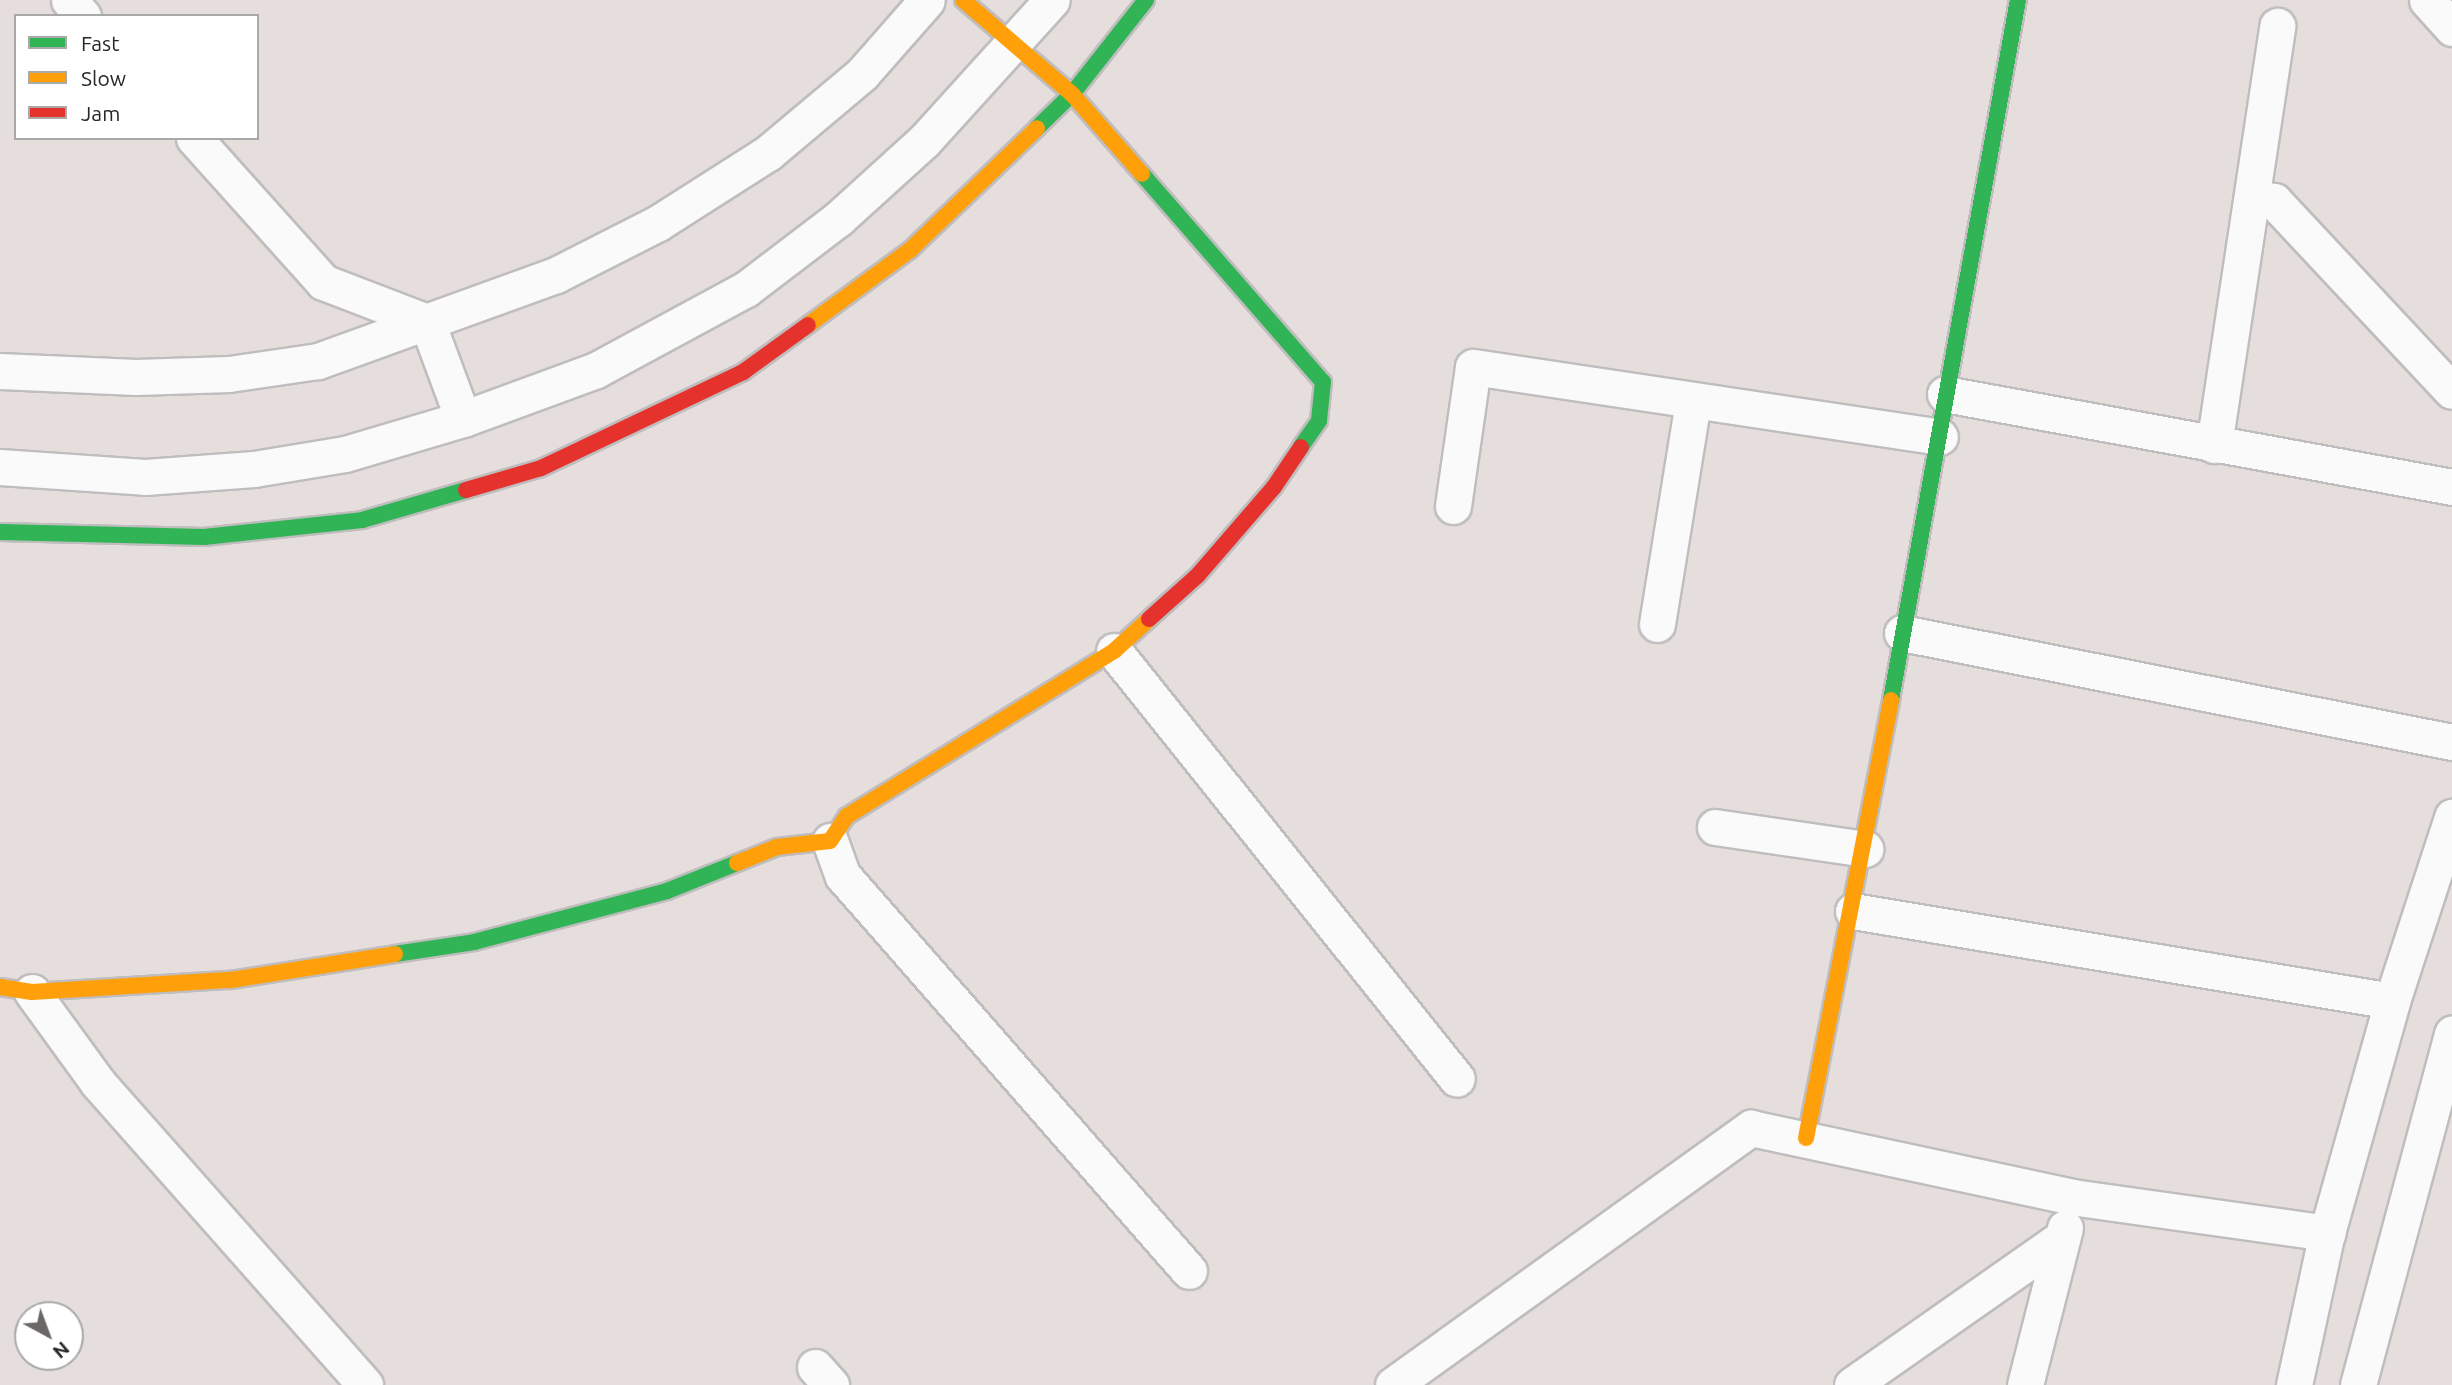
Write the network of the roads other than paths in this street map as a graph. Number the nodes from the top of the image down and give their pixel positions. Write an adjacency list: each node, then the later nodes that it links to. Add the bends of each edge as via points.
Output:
1 (69, 0): 8 (street)
2 (927, 0): 15 (street, via 862,74 768,153 658,223 556,275)
3 (963, 0): 11 (street)
4 (1052, 0): 11 (street)
5 (1146, 0): 12 (street)
6 (2018, 0): 18 (street)
7 (2427, 0): 10 (street)
8 (81, 14)
9 (2277, 26): 14 (street)
10 (2452, 28)
11 (1015, 45): 12 (street); 20 (street, via 924,141 838,219 746,289 596,370)
12 (1072, 94): 26 (street, via 910,250 743,372 541,468 362,520 204,537); 29 (street, via 1324,382 1319,421 1274,487 1198,575)
13 (196, 140): 15 (street, via 323,282)
14 (2253, 199): 17 (street, via 2274,201); 22 (street)
15 (427, 322): 16 (street, via 318,361 229,374 136,377); 20 (street)
16 (0, 371)
17 (2452, 391)
18 (1945, 394): 21 (street); 22 (street)
19 (1693, 402): 21 (street); 25 (street, via 1473,367); 27 (street)
20 (463, 419): 23 (street, via 345,454 254,469 145,477)
21 (1940, 437): 28 (street)
22 (2214, 445): 24 (street)
23 (0, 467)
24 (2452, 487)
25 (1453, 506)
26 (0, 531)
27 (1657, 624)
28 (1902, 633): 30 (street); 34 (street)
29 (1114, 651): 33 (street, via 847,816); 39 (street)
30 (2452, 742)
31 (2452, 817): 37 (street)
32 (1715, 827): 34 (street)
33 (830, 841): 36 (street, via 777,848 667,891 474,942 231,980); 44 (street, via 843,876)
34 (1865, 849): 35 (street)
35 (1853, 911): 37 (street); 40 (street)
36 (16, 990): 45 (street)
37 (2392, 1001): 42 (street)
38 (2452, 1033): 50 (street)
39 (1457, 1079)
40 (1806, 1138): 41 (street); 46 (street, via 1751,1128)
41 (2072, 1197): 42 (street); 43 (street)
42 (2327, 1233): 49 (street)
43 (2062, 1238): 47 (street); 48 (street)
44 (1189, 1272)
45 (365, 1385)
46 (1393, 1385)
47 (1852, 1385)
48 (2025, 1385)
49 (2294, 1385)
50 (2358, 1385)

